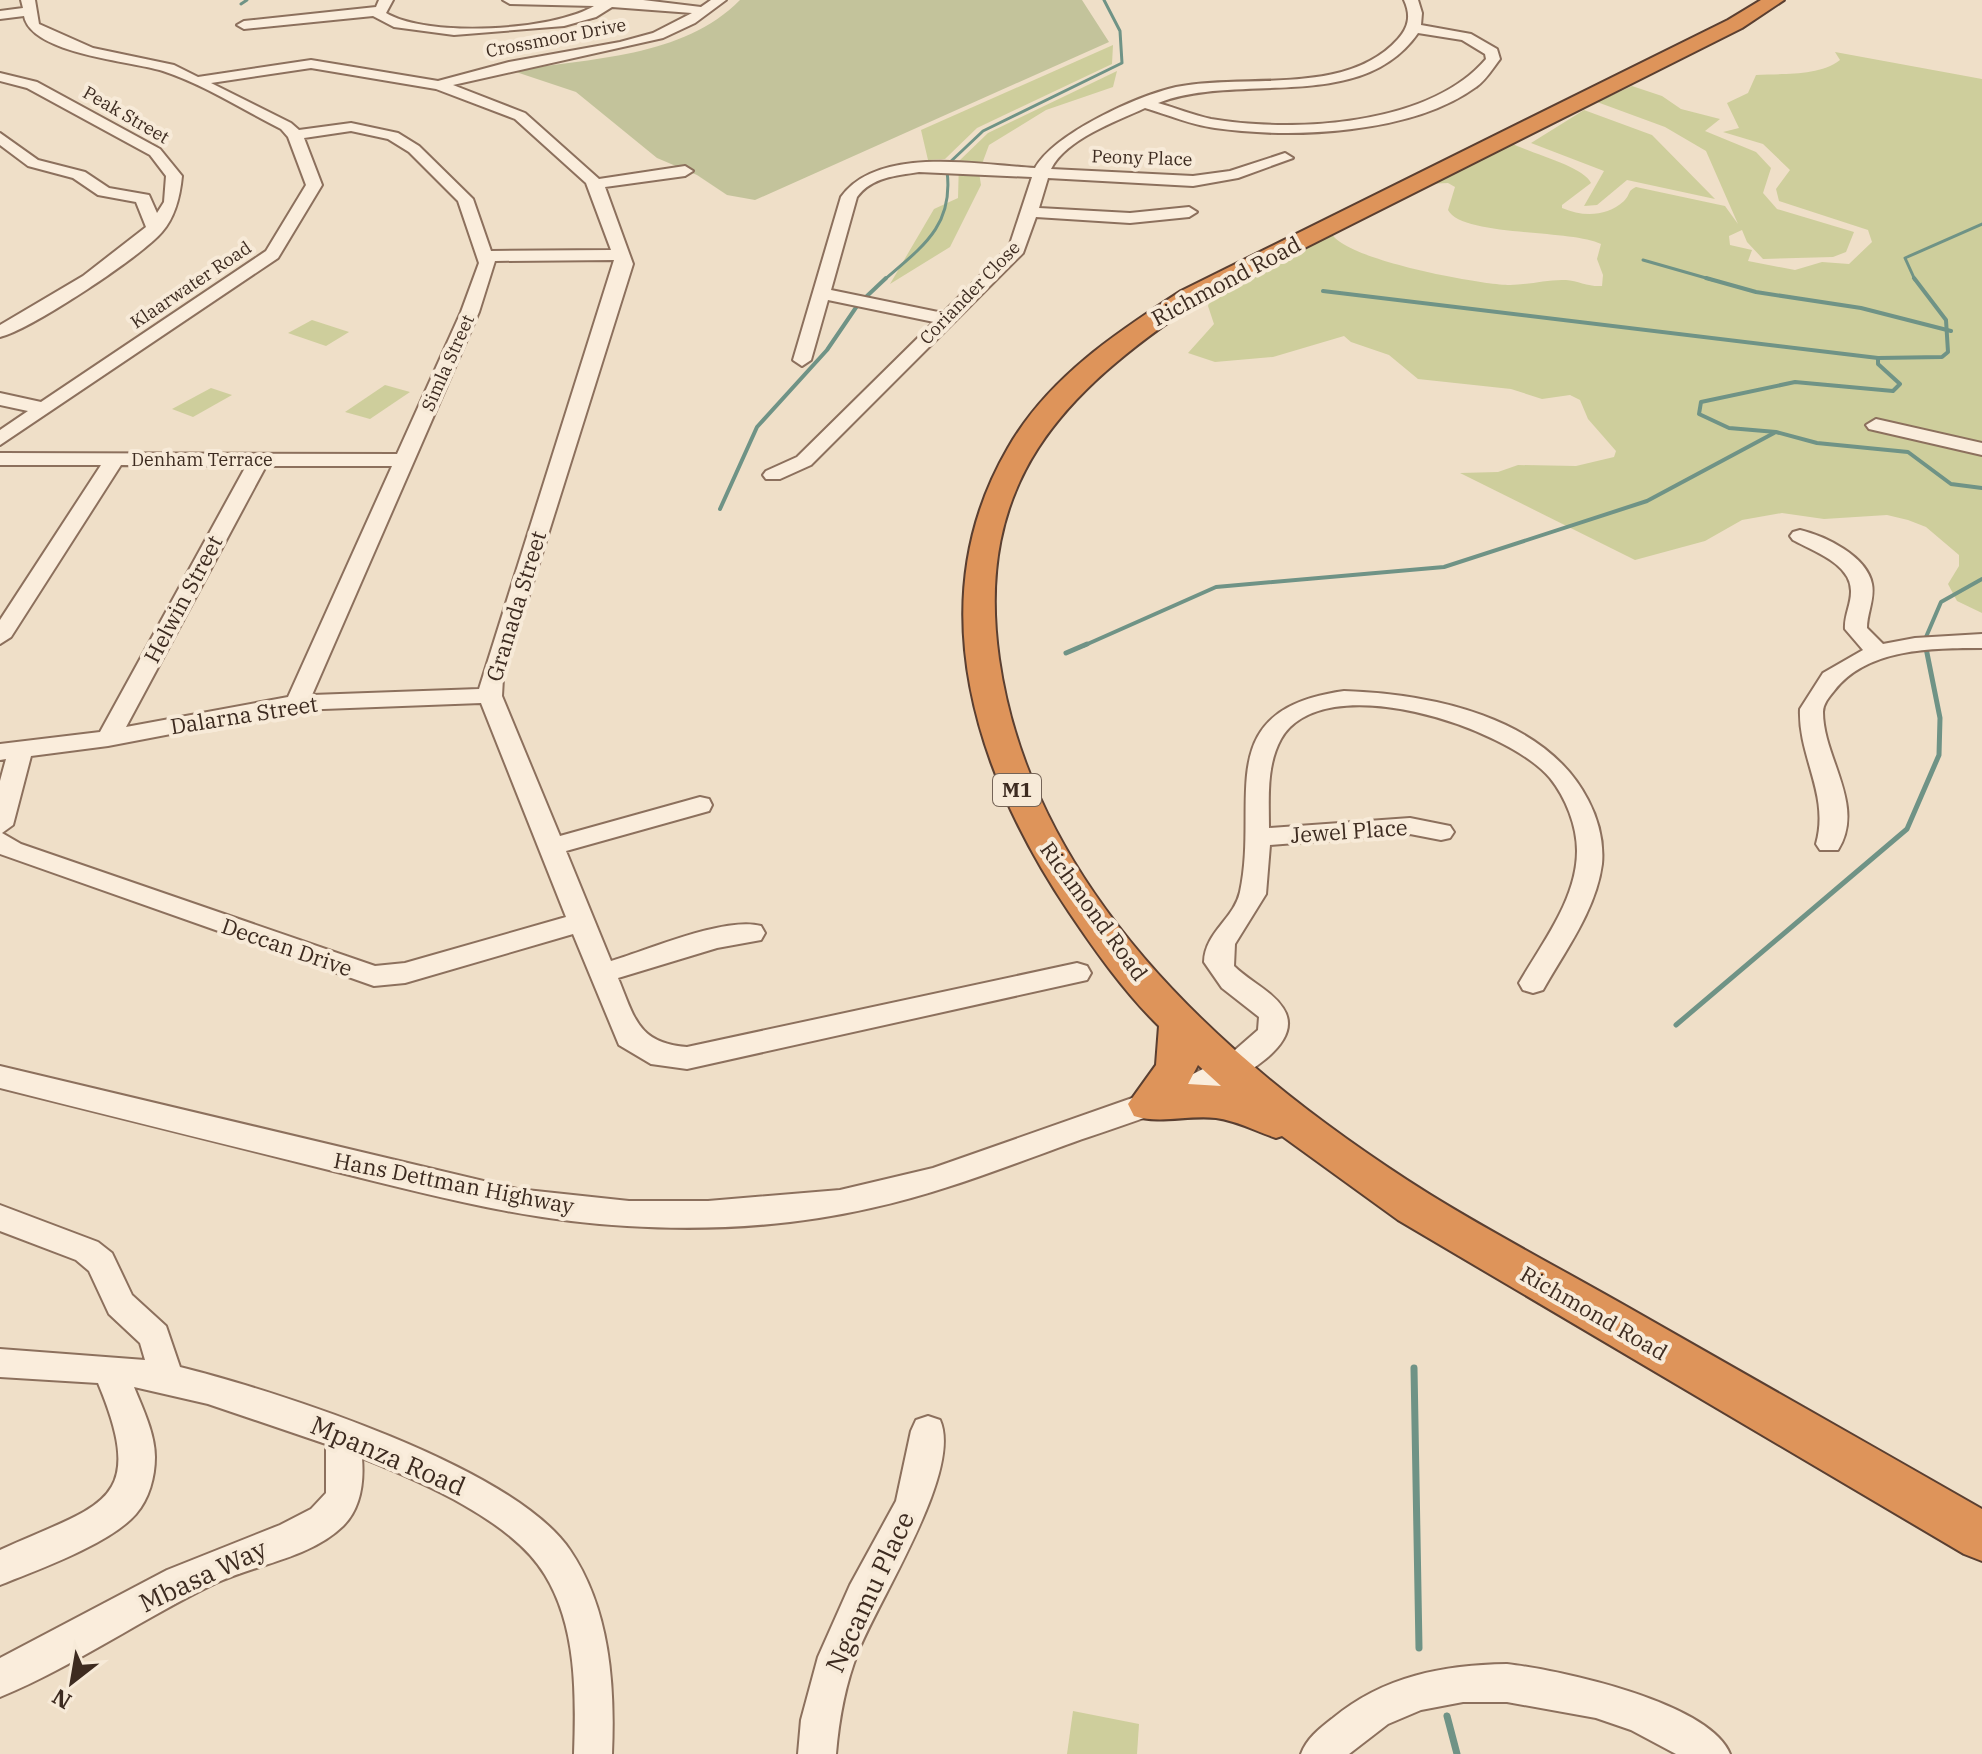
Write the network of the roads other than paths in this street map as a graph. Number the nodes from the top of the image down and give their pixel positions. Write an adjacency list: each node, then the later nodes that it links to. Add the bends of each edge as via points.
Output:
1 (510, 0): 5 (street)
2 (719, 0): 9 (street, Crossmoor Drive)
3 (1411, 0): 12 (street)
4 (1774, 0): 64 (highway, Richmond Road / M1, via 1190,296 1082,373 1022,447 999,490 980,552 975,632 986,700 1015,786 1046,846 1089,911)
5 (584, 1): 6 (street)
6 (608, 4): 7 (street, via 583,19 512,30 411,27 384,20); 9 (street)
7 (382, 5): 11 (street)
8 (29, 6): 10 (street); 14 (street, via 33,26 42,33 89,51 157,64)
9 (706, 11): 15 (street, Crossmoor Drive, via 632,42 498,67)
10 (0, 15)
11 (244, 25)
12 (1414, 28): 16 (street, Coriander Close, via 1391,57 1352,72); 18 (street, via 1477,41 1493,59 1479,78 1454,94 1373,119 1266,127 1209,123)
13 (0, 77): 27 (street, Peak Street, via 32,85 163,158 177,197)
14 (204, 84): 15 (street, via 230,75 322,64); 19 (street)
15 (439, 85): 24 (street, via 520,116)
16 (1189, 89): 17 (street, Coriander Close); 18 (street, via 1178,104)
17 (1145, 104): 18 (street); 23 (street, Coriander Close, via 1055,151)
18 (1183, 115)
19 (295, 135): 29 (street, via 358,127 405,143 465,199); 35 (street, Klaarwater Road, via 314,185 272,254)
20 (0, 138): 27 (street, via 33,163 79,175 104,192 142,198)
21 (1285, 158): 23 (street, Peony Place, via 1193,181)
22 (685, 171): 24 (street)
23 (1042, 174): 25 (street, Coriander Close); 30 (street, Peony Place, via 919,167 866,180 849,197)
24 (596, 184): 28 (street)
25 (1030, 212): 26 (street, via 1130,218); 31 (street, Coriander Close, via 1019,246)
26 (1189, 212)
27 (155, 230): 32 (street, Peak Street, via 130,252)
28 (623, 255): 29 (street); 48 (street, Granada Street, via 491,678)
29 (486, 256): 42 (street, Simla Street, via 487,270)
30 (821, 293): 31 (street); 33 (street, Peony Place)
31 (946, 319): 43 (street, Coriander Close, via 804,461)
32 (0, 332)
33 (802, 360)
34 (0, 399): 35 (street)
35 (45, 409): 37 (street, Klaarwater Road)
36 (1876, 425): 38 (street)
37 (0, 439)
38 (1982, 449)
39 (0, 459): 40 (street, Denham Terrace)
40 (114, 460): 41 (street, Denham Terrace); 45 (street)
41 (259, 460): 42 (street, Denham Terrace); 50 (street, Helwin Street)
42 (404, 460): 49 (street, Simla Street)
43 (773, 475)
44 (1800, 536): 47 (street, via 1857,573 1863,589 1856,629)
45 (0, 637)
46 (1982, 641): 47 (street, via 1926,644)
47 (1880, 654): 57 (street, via 1831,677 1812,706 1837,816)
48 (490, 696): 49 (street, Dalarna Street); 58 (street, Granada Street)
49 (297, 703): 50 (street, Dalarna Street)
50 (108, 738): 51 (street, Dalarna Street)
51 (11, 750): 53 (street)
52 (700, 805): 58 (street)
53 (0, 825)
54 (1441, 832): 55 (street, Jewel Place, via 1410,826)
55 (1256, 838): 63 (street, via 1255,802 1267,740 1294,711 1323,701 1361,698 1404,703 1466,720 1522,744 1556,769 1589,833 1589,862 1579,898); 65 (street, Hans Dettman Highway, via 1253,893 1218,960 1232,982 1276,1021 1273,1034)
56 (0, 841): 59 (street, Deccan Drive, via 12,850 374,976 405,973)
57 (1829, 844)
58 (551, 847): 59 (street, Granada Street)
59 (581, 922): 61 (street, Granada Street)
60 (752, 933): 61 (street)
61 (603, 973): 62 (street, Granada Street, via 629,1038 661,1056 687,1058)
62 (1077, 973)
63 (1533, 983)
64 (1179, 1019): 65 (highway, Richmond Road / M1); 67 (highway, via 1183,1054)
65 (1230, 1070): 67 (street, Hans Dettman Highway); 68 (highway, Richmond Road / M1)
66 (0, 1077): 67 (street, Hans Dettman Highway, via 416,1179 537,1204 627,1214 744,1211 844,1201 934,1178)
67 (1149, 1104): 68 (highway, via 1204,1099 1250,1107)
68 (1341, 1158): 75 (highway, Richmond Road / M1, via 1414,1207)
69 (0, 1218): 72 (street, via 87,1251 101,1262 120,1304 154,1336)
70 (0, 1363): 71 (street, Mpanza Road)
71 (110, 1371): 72 (street, Mpanza Road); 76 (street, via 138,1448 140,1470 133,1491 110,1516)
72 (167, 1379): 74 (street, Mpanza Road, via 248,1400)
73 (928, 1431): 80 (street, Ngcamu Place, via 910,1509 831,1666)
74 (343, 1435): 77 (street, Mbasa Way, via 346,1487 327,1518 209,1569); 79 (street, Mpanza Road, via 483,1496 529,1528 557,1559 581,1618 593,1671)
75 (1982, 1537)
76 (0, 1568)
77 (0, 1678)
78 (1325, 1752): 81 (street, via 1384,1705 1474,1682 1549,1687 1620,1706)
79 (593, 1754)
80 (817, 1754)
81 (1711, 1754)

